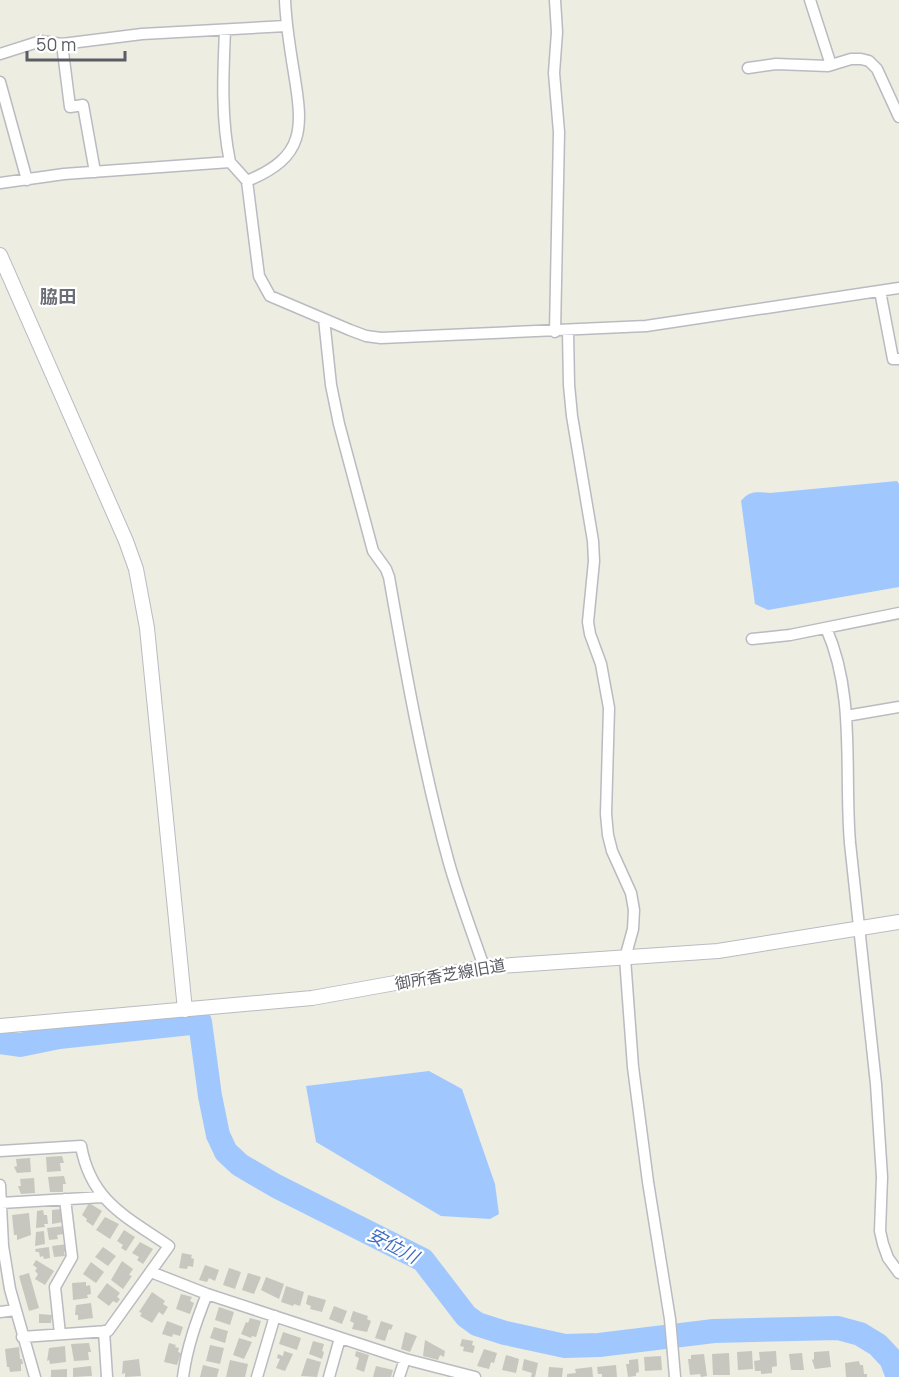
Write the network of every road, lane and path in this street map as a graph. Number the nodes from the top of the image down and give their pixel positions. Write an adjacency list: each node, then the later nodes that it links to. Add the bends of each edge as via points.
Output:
1 (285, 0): 4 (street)
2 (555, 0): 22 (street, via 554,81 559,132)
3 (810, 0): 8 (street)
4 (286, 26): 5 (street); 15 (street, via 300,109 297,138 278,165)
5 (225, 31): 6 (street, via 142,34); 12 (street, via 223,85)
6 (62, 44): 7 (street, via 40,41); 13 (street, via 70,107 83,105)
7 (0, 54)
8 (831, 65): 9 (street); 11 (street, via 861,58 869,62 877,69)
9 (748, 68)
10 (0, 82): 14 (street)
11 (899, 117)
12 (230, 162): 13 (street); 15 (street)
13 (95, 171): 14 (street)
14 (27, 180): 16 (street)
15 (247, 181): 20 (street, via 264,287 270,296)
16 (0, 183)
17 (0, 255): 33 (street, via 136,569 147,628)
18 (899, 288): 19 (street)
19 (880, 291): 21 (street, via 673,323); 23 (street, via 893,359)
20 (324, 319): 22 (street, via 381,338); 32 (street, via 339,424 373,551 389,577 428,781 449,865)
21 (568, 331): 22 (street); 31 (street, via 572,416 593,541 588,622 609,708 608,835 634,910)
22 (555, 332)
23 (899, 359)
24 (899, 613): 25 (street)
25 (826, 628): 26 (street); 28 (street, via 842,674)
26 (752, 639)
27 (899, 707): 28 (street)
28 (846, 716): 30 (street, via 847,810)
29 (899, 922): 30 (street, 御所香芝線旧道)
30 (858, 929): 31 (street, 御所香芝線旧道, via 718,951); 41 (street, via 876,1084 882,1177 880,1231 888,1258)
31 (625, 958): 32 (street, 御所香芝線旧道); 58 (street, via 639,1123 670,1319)
32 (484, 967): 33 (street, 御所香芝線旧道, via 321,996)
33 (185, 1010): 34 (street, 御所香芝線旧道)
34 (0, 1026)
35 (0, 1151): 37 (street, via 81,1146 90,1179)
36 (0, 1185): 39 (street)
37 (102, 1197): 38 (street); 40 (street, via 169,1246)
38 (65, 1199): 39 (street); 47 (street, via 72,1257 55,1287)
39 (1, 1210): 43 (street, via 6,1272)
40 (151, 1272): 42 (street); 46 (street, via 108,1331)
41 (899, 1273)
42 (207, 1294): 45 (street); 53 (street, via 188,1347)
43 (15, 1310): 44 (street); 48 (street)
44 (0, 1312)
45 (274, 1316): 49 (street); 54 (street)
46 (104, 1331): 47 (street); 52 (street)
47 (60, 1334): 48 (street)
48 (22, 1336): 51 (street)
49 (340, 1338): 50 (street); 55 (street)
50 (405, 1359): 56 (street); 57 (street)
51 (35, 1377)
52 (107, 1377)
53 (183, 1377)
54 (257, 1377)
55 (329, 1377)
56 (399, 1377)
57 (475, 1377)
58 (675, 1377)

